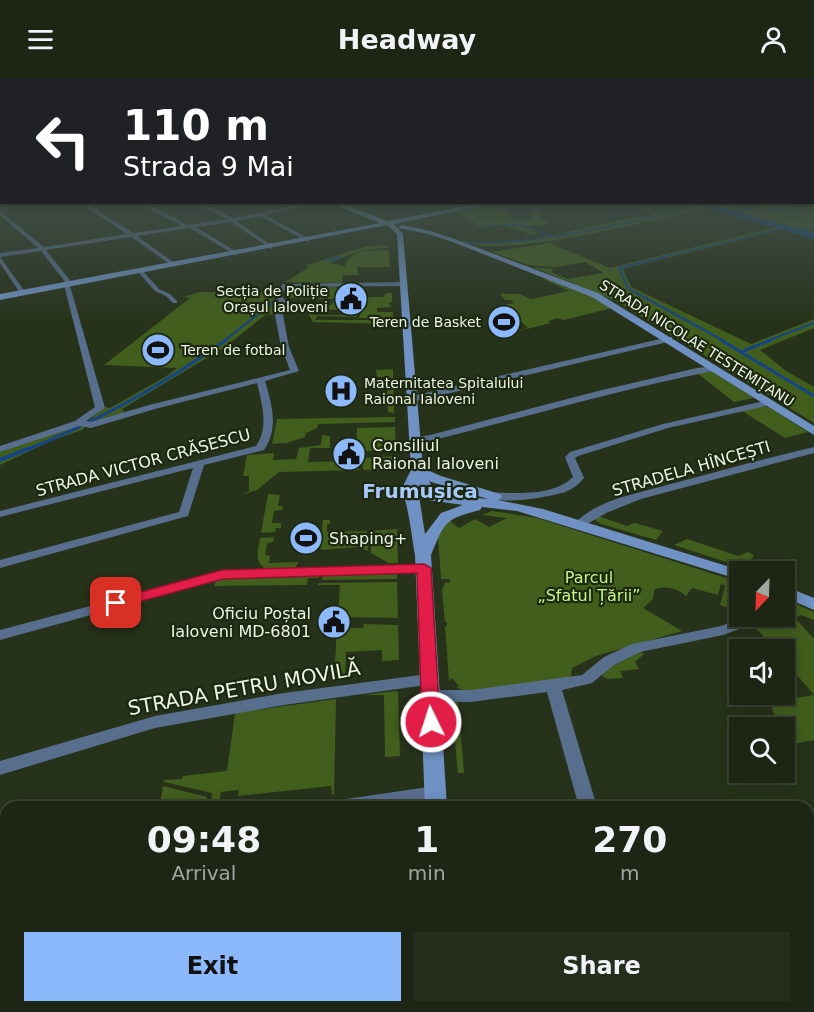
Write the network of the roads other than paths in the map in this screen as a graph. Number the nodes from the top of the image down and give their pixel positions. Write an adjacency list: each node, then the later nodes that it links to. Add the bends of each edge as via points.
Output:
1 (30, 238): 12 (street)
2 (121, 238): 12 (street)
3 (135, 238): 15 (street)
4 (209, 238): 13 (street)
5 (257, 238): 11 (street)
6 (304, 238): 10 (street)
7 (321, 238): 10 (main road)
8 (405, 238): 17 (main road)
9 (444, 238): 22 (main road, STRADA NICOLAE TESTEMIȚANU, via 583,289)
10 (308, 240): 11 (main road)
11 (271, 247): 13 (main road)
12 (42, 248): 14 (street); 18 (street)
13 (235, 253): 15 (main road)
14 (0, 257): 19 (street)
15 (174, 265): 16 (main road)
16 (140, 271): 18 (main road); 21 (street)
17 (405, 284): 24 (street, via 282,286 278,295 286,305 279,315 281,332 295,371); 25 (main road)
18 (68, 285): 19 (main road); 27 (street, via 100,408)
19 (23, 293): 20 (main road)
20 (0, 297)
21 (175, 302)
22 (669, 339): 23 (main road, STRADA NICOLAE TESTEMIȚANU); 25 (street)
23 (715, 368): 26 (main road, STRADA NICOLAE TESTEMIȚANU); 29 (street)
24 (260, 380): 27 (street, via 91,425); 32 (street, STRADA VICTOR CRĂSESCU, via 268,416 264,443 252,452)
25 (412, 399): 29 (main road)
26 (768, 403): 28 (main road, STRADA NICOLAE TESTEMIȚANU); 36 (street, via 666,426 574,454 570,457 578,474 577,482)
27 (78, 423): 30 (street)
28 (814, 432)
29 (415, 440): 33 (main road)
30 (0, 449)
31 (814, 450): 40 (street, STRADELA HÎNCEȘTI, via 621,502)
32 (199, 464): 39 (street, STRADA VICTOR CRĂSESCU); 42 (street, via 184,514)
33 (417, 470): 34 (main road, via 412,478); 35 (main road)
34 (421, 492): 37 (main road); 41 (main road)
35 (491, 496): 36 (street); 37 (main road)
36 (536, 496): 38 (street)
37 (512, 505): 38 (main road); 41 (main road, via 477,506 450,514 436,524)
38 (537, 512): 40 (main road)
39 (0, 514)
40 (580, 524): 43 (main road)
41 (423, 561): 47 (street, via 222,575); 49 (main road)
42 (0, 564)
43 (729, 571)
44 (795, 598): 45 (main road)
45 (814, 604)
46 (731, 627): 48 (street, STRADA PETRU MOVILĂ, via 637,648 609,661 587,679)
47 (0, 635)
48 (554, 686): 49 (street, STRADA PETRU MOVILĂ, via 471,696); 52 (street)
49 (428, 688): 50 (street, STRADA PETRU MOVILĂ, via 284,699 155,722); 51 (main road)
50 (0, 768)
51 (435, 800)
52 (586, 801)

